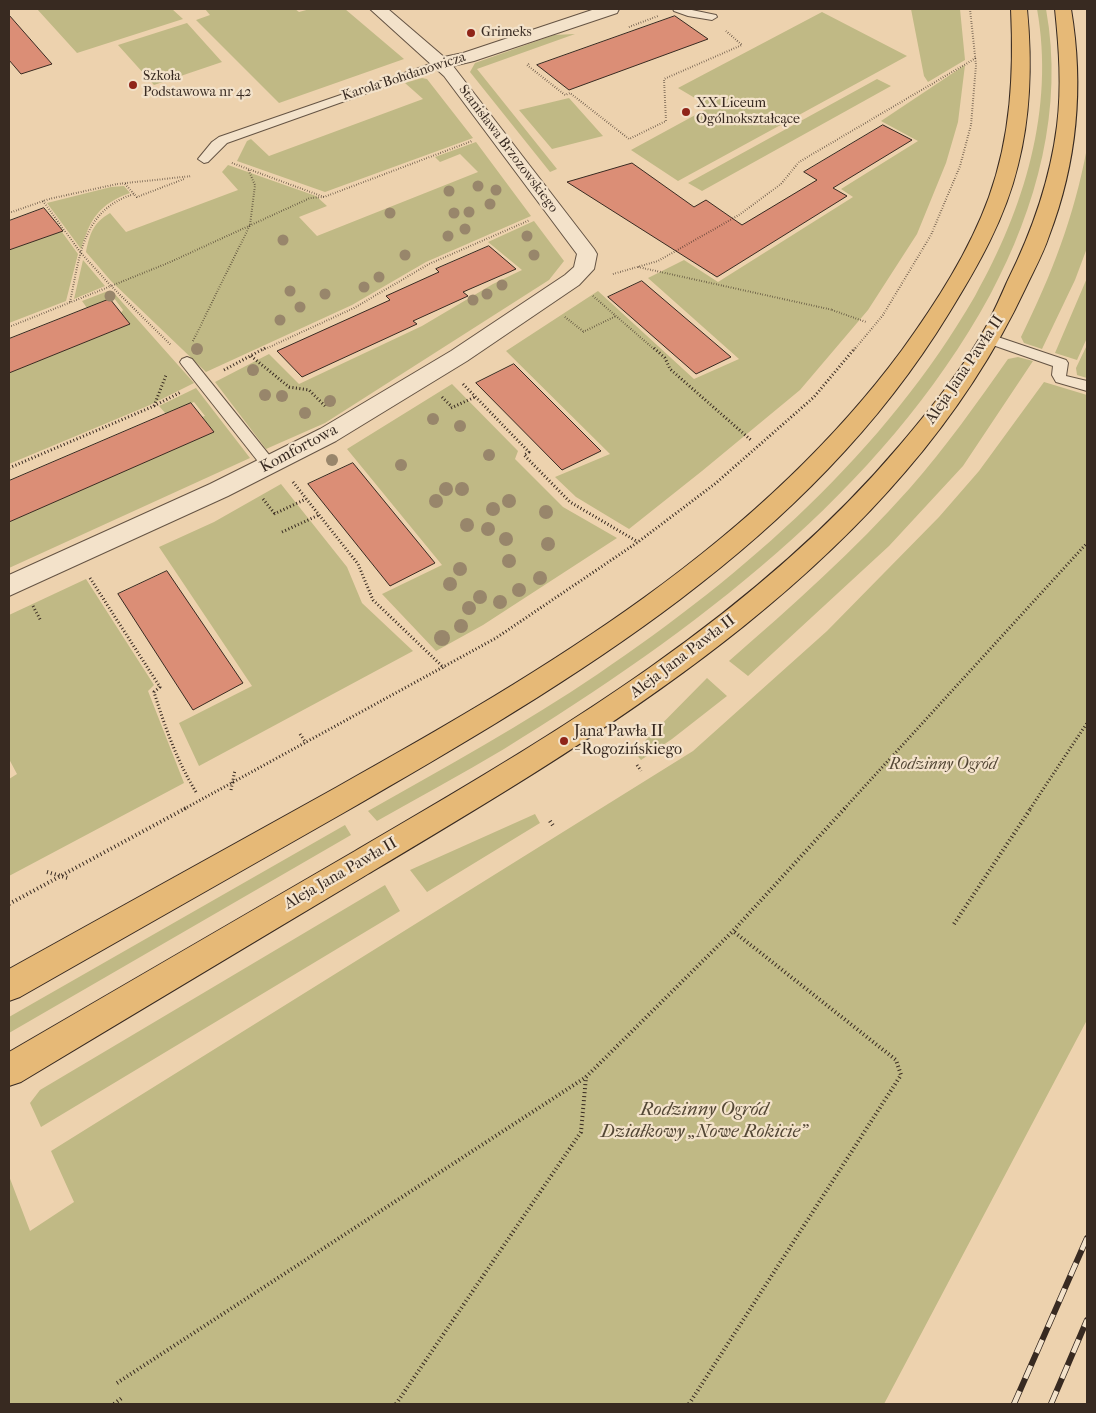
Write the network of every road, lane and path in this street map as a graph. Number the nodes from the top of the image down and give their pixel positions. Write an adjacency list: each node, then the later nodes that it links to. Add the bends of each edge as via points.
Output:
1 (378, 9): 11 (street, Stanisława Brzozowskiego)
2 (610, 9): 11 (street, Karola Bohdanowicza)
3 (678, 9): 7 (lane); 8 (path)
4 (970, 9): 9 (path)
5 (1019, 9): 78 (main road, via 1023,50 1020,108 1010,161 988,224 928,333 874,402 810,472 699,571 629,624 563,668 459,732)
6 (1063, 9): 36 (main road, Aleja Jana Pawła II, via 1070,78 1062,163 1029,263)
7 (712, 17): 10 (path, via 742,45 664,79 666,121 630,139 570,93 565,95 528,65)
8 (627, 27)
9 (976, 58): 26 (path, via 799,162 781,184 739,216 658,261); 54 (path, via 971,125 960,166 931,235 884,315 814,397 716,484)
10 (537, 61)
11 (442, 63): 13 (lane, Karola Bohdanowicza, via 223,140); 28 (street, Stanisława Brzozowskiego, via 587,254 584,269)
12 (478, 139): 20 (path)
13 (204, 159)
14 (229, 162): 15 (path)
15 (248, 169): 20 (path); 24 (path, via 255,185)
16 (187, 178): 19 (path, via 137,197)
17 (125, 184): 19 (path)
18 (74, 194): 21 (path)
19 (134, 194): 25 (path, via 105,208 94,222)
20 (324, 197): 24 (path, via 310,198)
21 (43, 201): 22 (path); 25 (path)
22 (9, 213)
23 (535, 217): 37 (path, via 429,264 354,308)
24 (250, 225): 29 (path); 38 (path)
25 (82, 254): 29 (path); 31 (path)
26 (637, 267): 27 (path); 34 (path, via 832,310)
27 (607, 277)
28 (572, 280): 45 (street, Komfortowa, via 458,356)
29 (111, 286): 31 (path); 38 (path)
30 (592, 295): 33 (path)
31 (70, 303): 35 (path)
32 (562, 315): 33 (path, via 584,332)
33 (616, 316): 46 (path)
34 (866, 322)
35 (9, 326)
36 (990, 339): 41 (lane, via 1061,363 1059,375 1062,378); 79 (main road, Aleja Jana Pawła II, via 934,419 880,484 774,585 686,656 564,741 491,786)
37 (251, 356): 40 (path); 45 (path, via 289,387 309,390)
38 (186, 361): 40 (lane); 43 (path, via 170,366)
39 (459, 380): 42 (path)
40 (203, 381): 43 (path); 47 (lane)
41 (1087, 386)
42 (475, 397): 44 (path); 54 (path, via 529,452 524,455 570,502)
43 (154, 406): 48 (path)
44 (451, 408)
45 (344, 425): 47 (street, Komfortowa)
46 (752, 441)
47 (269, 464): 57 (street, Komfortowa)
48 (9, 468)
49 (291, 479): 51 (path)
50 (259, 494): 51 (path, via 274,514)
51 (306, 499): 52 (path)
52 (319, 515): 53 (path); 60 (path, via 358,564 373,600)
53 (282, 532)
54 (638, 542): 60 (path, via 496,638)
55 (1087, 543): 77 (path)
56 (88, 574): 69 (path, via 160,687 154,692 168,734)
57 (9, 586)
58 (30, 601): 59 (path)
59 (41, 621)
60 (444, 668): 63 (path)
61 (1087, 723): 76 (path)
62 (300, 734): 63 (path)
63 (306, 743): 67 (path)
64 (637, 765): 66 (path)
65 (235, 770): 67 (path)
66 (641, 771)
67 (233, 782): 68 (path); 73 (path)
68 (231, 790)
69 (196, 792)
70 (550, 821): 71 (path)
71 (554, 827)
72 (47, 872): 73 (path)
73 (60, 876): 74 (path); 75 (path)
74 (68, 878)
75 (9, 904)
76 (954, 924)
77 (733, 931): 80 (path); 85 (path, via 896,1060 901,1075)
78 (9, 986)
79 (9, 1070)
80 (586, 1077): 81 (path); 84 (path, via 581,1132)
81 (117, 1383)
82 (123, 1398): 83 (path)
83 (114, 1404)
84 (396, 1404)
85 (690, 1404)

